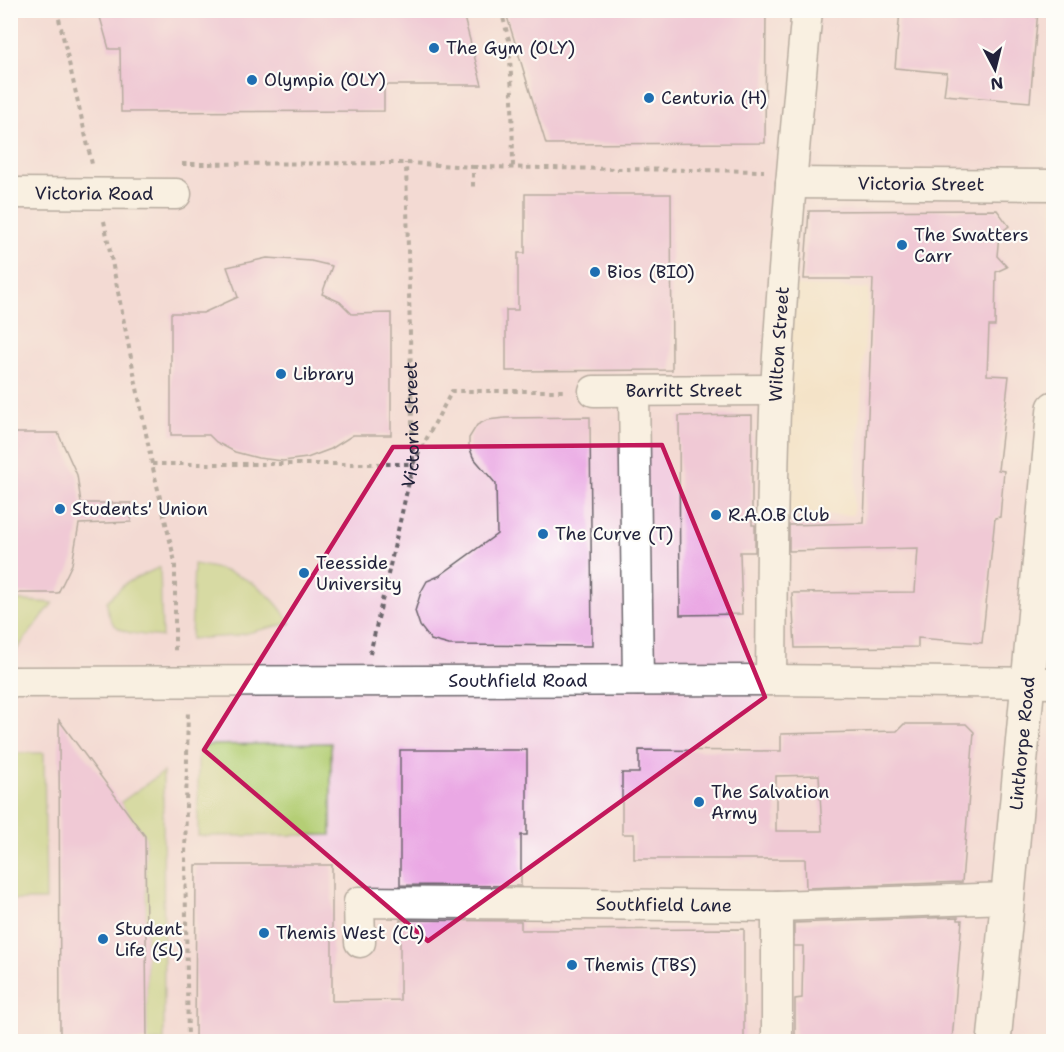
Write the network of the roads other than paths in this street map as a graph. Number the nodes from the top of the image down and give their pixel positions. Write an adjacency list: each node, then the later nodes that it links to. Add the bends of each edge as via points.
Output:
1 (807, 10): 2 (street, Wilton Street)
2 (791, 177): 3 (street, Victoria Street); 6 (street, Wilton Street)
3 (1053, 185)
4 (10, 193): 5 (street, Victoria Road)
5 (176, 194)
6 (776, 390): 8 (street, Barritt Street); 11 (street, Wilton Street)
7 (594, 391): 8 (street, Barritt Street)
8 (634, 391): 10 (street)
9 (1053, 408): 13 (main road, Linthorpe Road)
10 (638, 680): 11 (street, Southfield Road); 12 (street, Southfield Road)
11 (771, 680): 13 (street, Southfield Road)
12 (10, 682)
13 (1040, 682): 14 (main road, Linthorpe Road)
14 (1008, 898): 15 (street, Southfield Lane); 18 (main road, Linthorpe Road)
15 (777, 906): 16 (street, Southfield Lane, via 359,902); 17 (street)
16 (360, 942)
17 (777, 1041)
18 (994, 1041)

